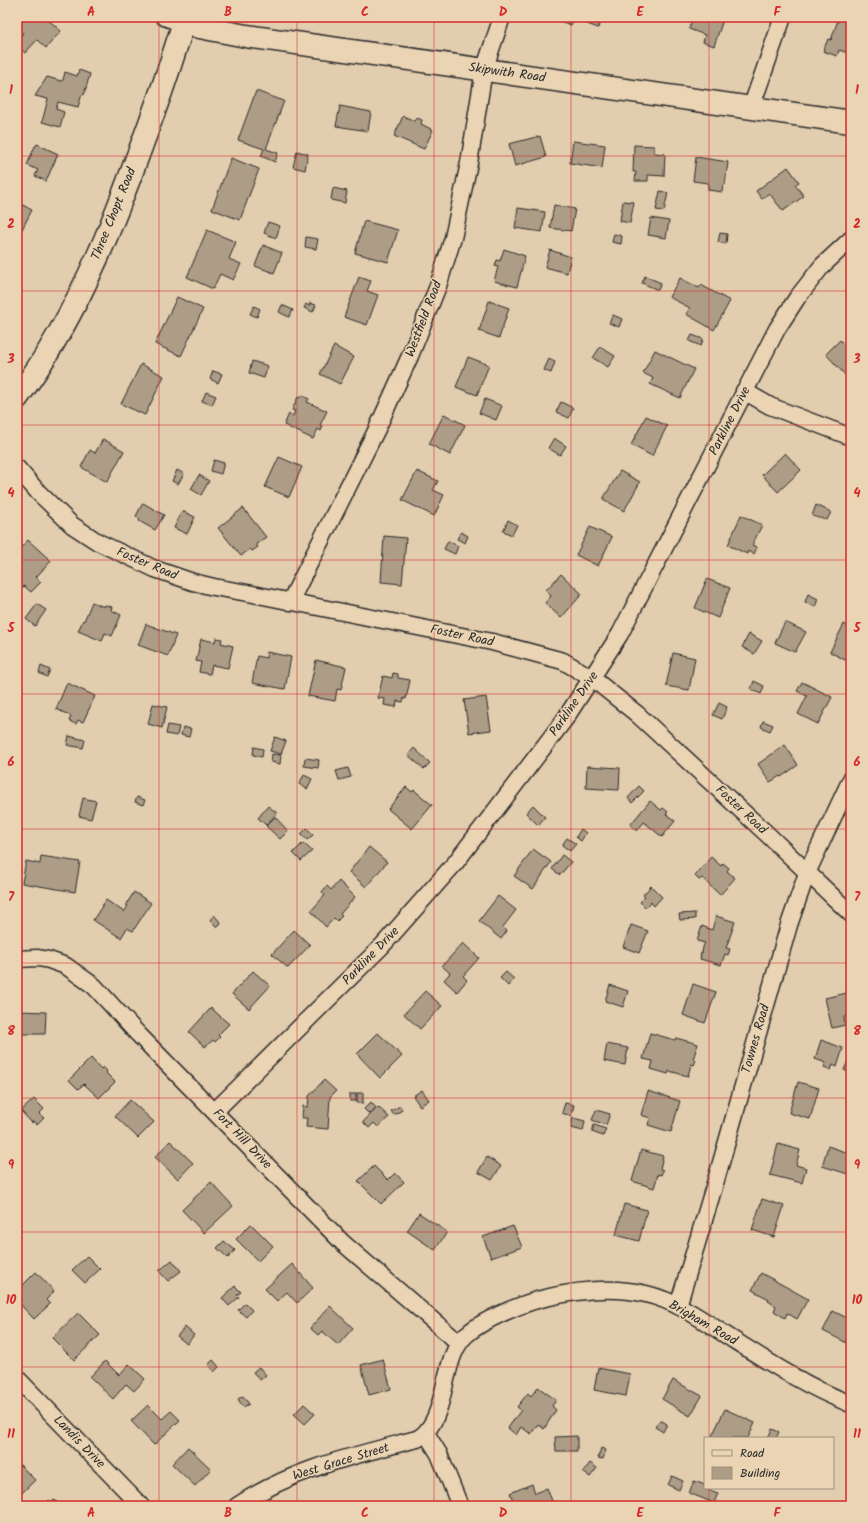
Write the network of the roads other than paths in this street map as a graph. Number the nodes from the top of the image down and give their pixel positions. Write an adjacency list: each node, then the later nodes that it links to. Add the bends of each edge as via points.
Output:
1 (502, 17): 4 (street, Westfield Road)
2 (783, 17): 5 (street)
3 (178, 19): 4 (main road, Skipwith Road, via 246,36); 9 (main road, Three Chopt Road, via 161,91 113,221 61,331)
4 (484, 70): 5 (main road, Skipwith Road); 12 (street, Westfield Road, via 462,193 438,286 377,430)
5 (751, 108): 6 (main road, Skipwith Road)
6 (851, 122)
7 (851, 239): 8 (street, Parkline Drive, via 822,266 797,298 777,329)
8 (744, 391): 10 (street, via 770,406); 13 (street, Parkline Drive, via 620,634)
9 (17, 398)
10 (851, 438)
11 (17, 468): 12 (street, Foster Road, via 72,524 98,542 154,569 193,582)
12 (290, 602): 13 (street, Foster Road, via 492,642 563,661)
13 (592, 678): 15 (street, Foster Road, via 637,714); 18 (street, Parkline Drive, via 565,720 456,862 382,946)
14 (851, 779): 15 (street, Townes Road)
15 (807, 873): 16 (street, Foster Road); 19 (street, Townes Road, via 789,924)
16 (851, 914)
17 (17, 959): 18 (street, Fort Hill Drive, via 49,960 66,966 80,975 94,986)
18 (214, 1111): 20 (street, Fort Hill Drive, via 343,1243)
19 (678, 1306): 20 (street, Brigham Road, via 660,1298 617,1289 567,1293 512,1309 474,1328); 22 (street, Brigham Road, via 783,1371)
20 (459, 1343): 23 (street, Brigham Road, via 434,1420)
21 (17, 1378): 24 (street, Landis Drive)
22 (851, 1404)
23 (426, 1433): 25 (street, West Grace Street, via 417,1439 338,1460 294,1475); 26 (street, via 440,1454)
24 (141, 1506)
25 (237, 1506)
26 (460, 1506)

